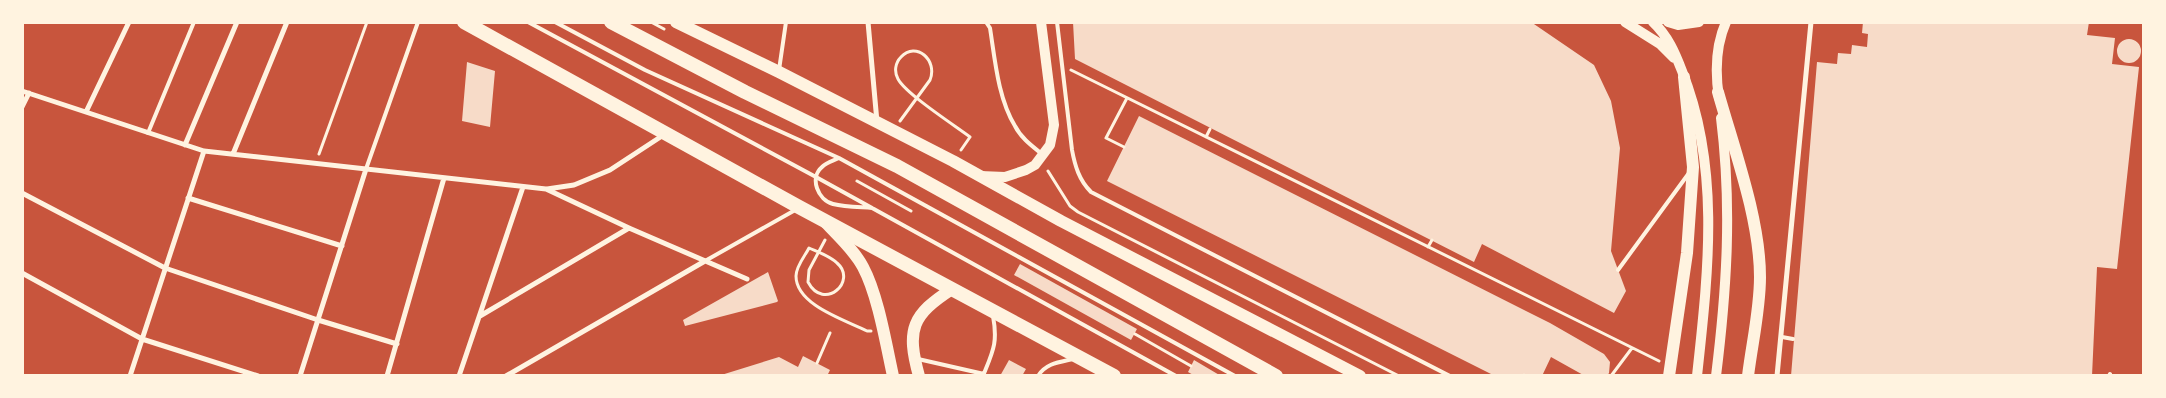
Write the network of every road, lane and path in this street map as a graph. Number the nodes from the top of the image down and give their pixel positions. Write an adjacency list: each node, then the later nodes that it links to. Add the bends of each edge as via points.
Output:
1 (129, 22): 33 (street)
2 (194, 22): 36 (lane)
3 (237, 22): 40 (street)
4 (287, 22): 44 (street)
5 (367, 22): 43 (path)
6 (418, 22): 48 (lane)
7 (464, 22): 37 (highway)
8 (528, 22): 51 (lane)
9 (555, 22): 46 (lane, via 645,70)
10 (611, 22): 99 (highway, via 736,88 897,166)
11 (676, 22): 25 (main road)
12 (786, 22): 25 (lane)
13 (868, 22): 34 (street)
14 (986, 22): 45 (lane, via 990,28 1002,93 1014,126)
15 (1041, 22): 45 (main road, via 1054,124 1053,136)
16 (1057, 22): 24 (lane)
17 (1625, 22): 23 (main road, via 1660,44)
18 (1653, 22): 23 (main road, via 1671,45)
19 (1668, 22): 20 (main road, via 1678,25)
20 (1699, 22)
21 (1726, 22): 29 (main road, via 1718,43)
22 (1811, 22): 77 (street)
23 (1678, 61): 26 (main road)
24 (1062, 66): 31 (path); 102 (lane, via 1072,150 1078,173 1091,192)
25 (779, 72): 34 (main road)
26 (1684, 77): 47 (main road); 104 (main road, via 1693,102 1708,194 1709,258)
27 (22, 91): 30 (street)
28 (908, 91): 38 (path)
29 (1718, 92): 105 (main road, via 1729,213 1724,310); 106 (main road, via 1748,199 1759,263 1759,292)
30 (29, 94): 32 (street); 33 (street)
31 (1127, 98): 39 (path); 41 (path, via 1106,138)
32 (22, 107)
33 (86, 112): 36 (street)
34 (877, 122): 50 (main road)
35 (1210, 128): 39 (path)
36 (148, 133): 40 (street)
37 (665, 134): 54 (street, via 610,170 574,185); 57 (highway)
38 (970, 137)
39 (1206, 137): 63 (path)
40 (185, 145): 42 (street)
41 (1124, 147)
42 (204, 151): 44 (street); 56 (street)
43 (320, 152)
44 (233, 154): 48 (street)
45 (1043, 155): 50 (main road, via 1035,165 1014,174)
46 (839, 158): 51 (lane, via 820,168); 98 (lane)
47 (1693, 167): 67 (lane); 86 (main road, via 1687,253)
48 (366, 169): 52 (street); 62 (street)
49 (1048, 171): 101 (path, via 1070,206 1078,212)
50 (980, 176): 100 (main road)
51 (816, 177): 58 (lane); 58 (lane, via 819,194 826,201)
52 (444, 178): 53 (street); 80 (street)
53 (523, 187): 54 (street); 72 (street)
54 (546, 189): 60 (street)
55 (22, 192): 66 (street)
56 (188, 198): 62 (street); 66 (street)
57 (799, 207): 59 (highway); 65 (lane)
58 (875, 209): 97 (lane)
59 (824, 221): 70 (highway); 76 (main road, via 864,268)
60 (629, 228): 65 (street); 72 (street)
61 (1432, 240): 63 (path)
62 (342, 246): 73 (street)
63 (1428, 247): 81 (path)
64 (834, 260): 76 (path, via 809,248 796,275 803,295 812,304)
65 (705, 261): 69 (street); 94 (street)
66 (165, 268): 73 (street); 78 (street)
67 (1618, 270)
68 (22, 273): 78 (street)
69 (746, 279)
70 (952, 289): 71 (highway); 85 (main road, via 922,312 913,332)
71 (991, 309): 82 (highway); 88 (lane, via 996,342)
72 (480, 316): 93 (street)
73 (318, 320): 80 (street); 91 (street)
74 (830, 332): 83 (path)
75 (1134, 334): 84 (path)
76 (884, 336): 87 (main road)
77 (1782, 337): 79 (lane); 107 (street)
78 (142, 338): 89 (street); 90 (street)
79 (1793, 339)
80 (397, 344): 92 (street)
81 (1632, 348): 86 (path); 103 (path)
82 (1082, 357): 95 (lane, via 1050,364); 96 (highway)
83 (817, 363)
84 (1191, 366)
85 (915, 370): 88 (lane)
86 (1669, 373)
87 (896, 375)
88 (983, 375)
89 (130, 376)
90 (258, 376)
91 (300, 376)
92 (387, 376)
93 (459, 376)
94 (506, 376)
95 (1038, 376)
96 (1114, 376)
97 (1176, 376)
98 (1234, 376)
99 (1276, 376)
100 (1360, 376)
101 (1399, 376)
102 (1450, 376)
103 (1611, 376)
104 (1697, 376)
105 (1716, 376)
106 (1748, 376)
107 (1777, 376)

